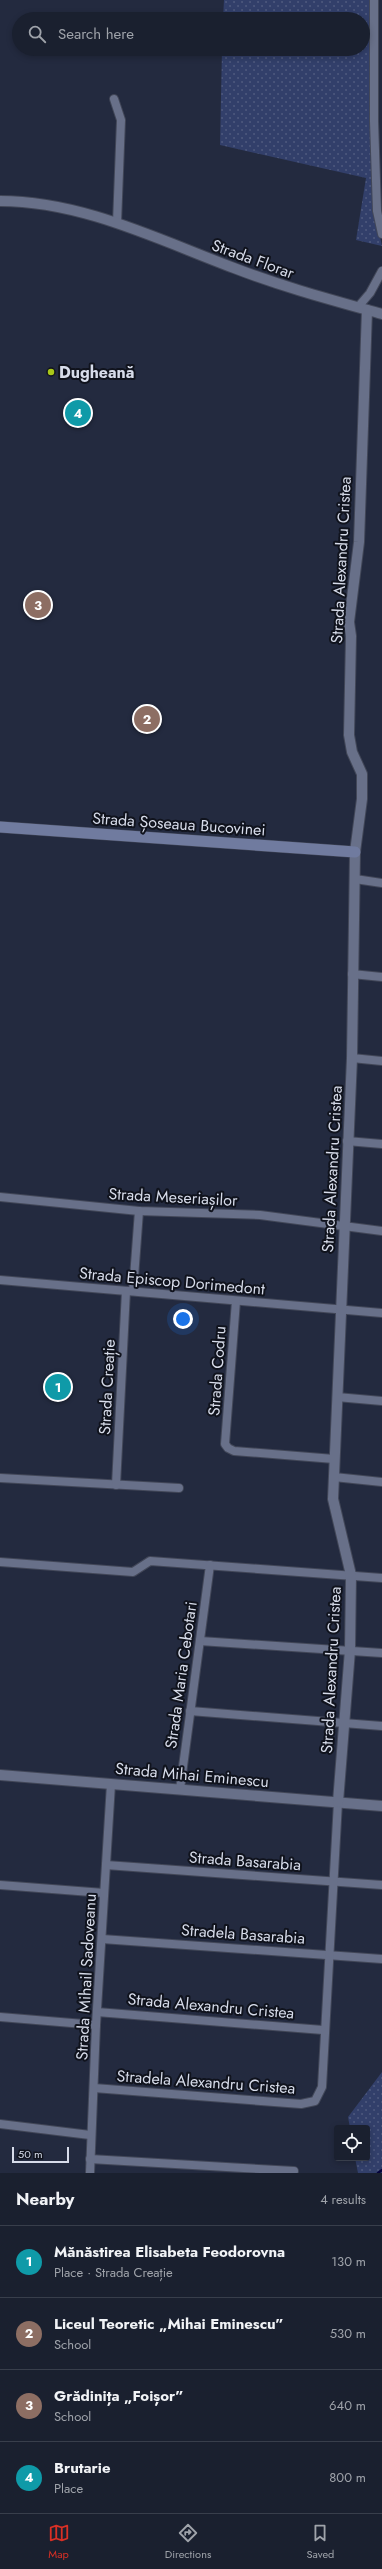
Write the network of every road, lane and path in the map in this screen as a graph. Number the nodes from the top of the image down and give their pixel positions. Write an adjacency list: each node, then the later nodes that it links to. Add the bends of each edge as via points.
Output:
1 (374, 0): 5 (street, via 377,211)
2 (114, 99): 4 (street, via 121,120)
3 (0, 201): 4 (street, Strada Florar, via 29,201 56,205)
4 (117, 223): 7 (street, Strada Florar, via 307,294)
5 (382, 234)
6 (382, 271): 7 (street)
7 (362, 309): 8 (street, Strada Florar); 10 (street, Strada Alexandru Cristea, via 359,542 349,622 349,735 352,752 362,774)
8 (382, 314)
9 (0, 827): 10 (main road, Strada Șoseaua Bucovinei)
10 (356, 852): 11 (street, Strada Alexandru Cristea)
11 (355, 879): 12 (street); 13 (street, Strada Alexandru Cristea)
12 (382, 883)
13 (352, 974): 14 (street); 15 (street, Strada Alexandru Cristea)
14 (382, 977)
15 (352, 1058): 16 (street); 17 (street, Strada Alexandru Cristea)
16 (382, 1061)
17 (347, 1141): 18 (street); 21 (street, Strada Alexandru Cristea)
18 (382, 1144)
19 (0, 1197): 20 (street, Strada Meseriașilor)
20 (138, 1212): 21 (street, Strada Meseriașilor, via 260,1215); 24 (street, Strada Creație)
21 (344, 1228): 22 (street, Strada Meseriașilor); 26 (street, Strada Alexandru Cristea)
22 (382, 1231)
23 (0, 1280): 24 (street, Strada Episcop Dorimedont)
24 (129, 1291): 25 (street, Strada Episcop Dorimedont); 34 (street, Strada Creație)
25 (236, 1301): 26 (street, Strada Episcop Dorimedont); 30 (street, Strada Codru, via 225,1444 234,1451)
26 (341, 1309): 27 (street, Strada Episcop Dorimedont); 28 (street, Strada Alexandru Cristea)
27 (382, 1312)
28 (337, 1397): 29 (street); 30 (street, Strada Alexandru Cristea)
29 (382, 1401)
30 (334, 1460): 31 (street, Strada Alexandru Cristea)
31 (334, 1477): 33 (street); 38 (street, Strada Alexandru Cristea, via 333,1499)
32 (0, 1478): 34 (street)
33 (382, 1482)
34 (116, 1485): 35 (street)
35 (179, 1488)
36 (0, 1562): 37 (street, via 133,1572 150,1561)
37 (210, 1565): 38 (street); 40 (street, Strada Maria Cebotari)
38 (352, 1575): 39 (street); 41 (street, Strada Alexandru Cristea)
39 (382, 1578)
40 (200, 1641): 41 (street); 43 (street, Strada Maria Cebotari)
41 (350, 1650): 42 (street); 44 (street, Strada Alexandru Cristea)
42 (382, 1653)
43 (190, 1711): 44 (street); 48 (street, Strada Maria Cebotari)
44 (343, 1723): 45 (street); 49 (street, Strada Alexandru Cristea)
45 (382, 1726)
46 (0, 1775): 47 (street, Strada Mihai Eminescu)
47 (111, 1784): 48 (street, Strada Mihai Eminescu); 51 (street, Strada Mihail Sadoveanu)
48 (180, 1789): 49 (street, Strada Mihai Eminescu)
49 (338, 1802): 50 (street, Strada Mihai Eminescu); 52 (street, Strada Alexandru Cristea)
50 (382, 1806)
51 (106, 1865): 52 (street, Strada Basarabia); 55 (street, Strada Mihail Sadoveanu)
52 (334, 1881): 54 (street, Strada Basarabia); 57 (street, Strada Alexandru Cristea)
53 (0, 1885): 55 (street)
54 (382, 1885)
55 (104, 1893): 56 (street, Strada Mihail Sadoveanu)
56 (102, 1939): 57 (street, Stradela Basarabia); 59 (street, Strada Mihail Sadoveanu)
57 (328, 1955): 58 (street, Stradela Basarabia); 62 (street, Strada Alexandru Cristea)
58 (382, 1959)
59 (96, 2012): 61 (street, Strada Mihail Sadoveanu); 62 (street, Strada Alexandru Cristea)
60 (0, 2017): 61 (street)
61 (96, 2025): 63 (street, Strada Mihail Sadoveanu)
62 (323, 2030): 64 (street, Strada Alexandru Cristea, via 322,2087)
63 (94, 2088): 64 (street, Stradela Alexandru Cristea, via 301,2104); 66 (street, Strada Mihail Sadoveanu)
64 (315, 2101)
65 (0, 2124): 66 (street)
66 (90, 2135): 67 (street, Strada Mihail Sadoveanu)
67 (90, 2158): 68 (street); 69 (street, Strada Mihail Sadoveanu)
68 (294, 2171)
69 (90, 2173)

